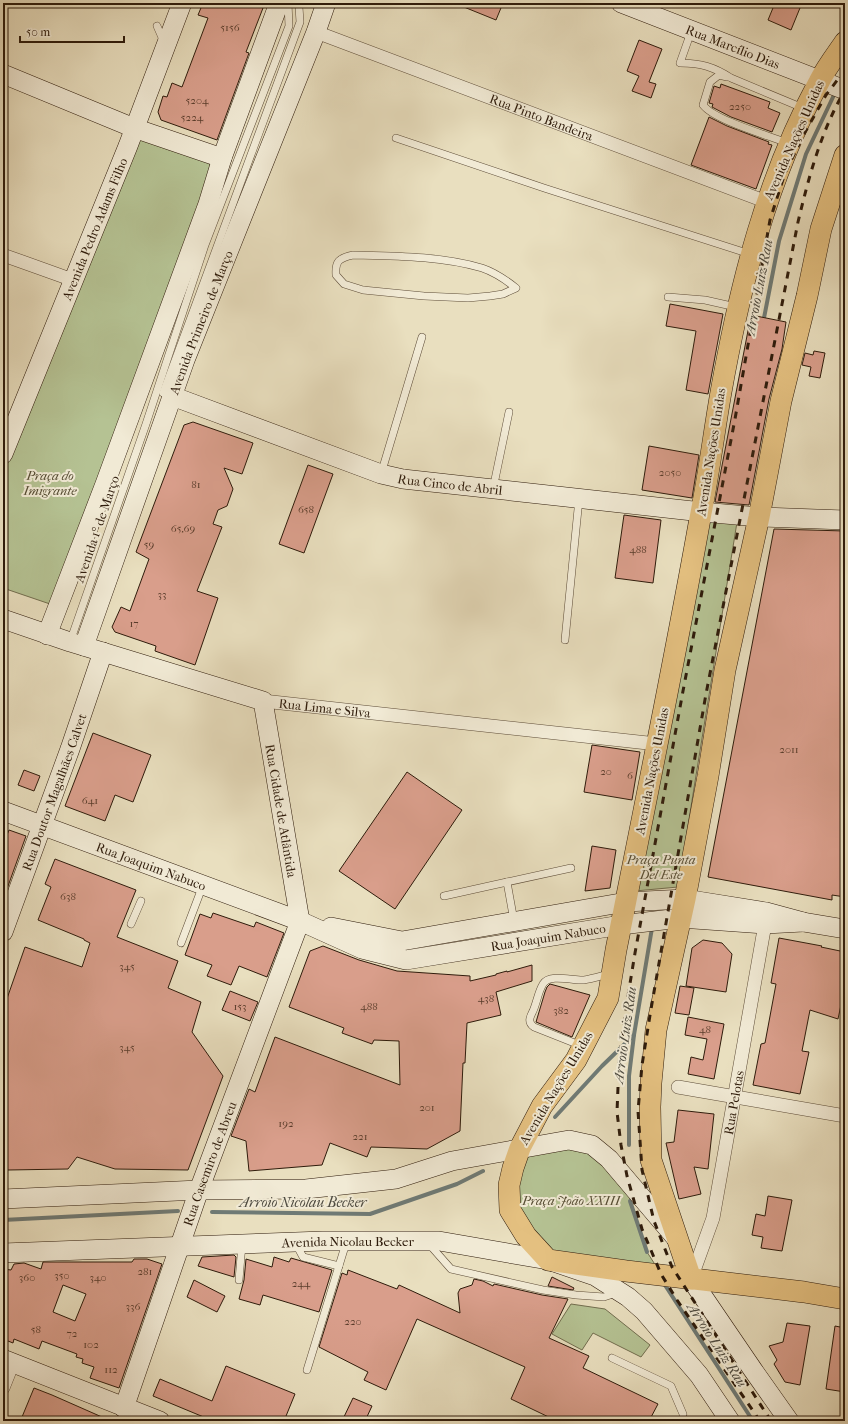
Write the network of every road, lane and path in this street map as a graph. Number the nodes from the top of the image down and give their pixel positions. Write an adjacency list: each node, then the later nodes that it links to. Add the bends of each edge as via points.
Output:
1 (182, 3): 11 (street, Avenida Pedro Adams Filho)
2 (279, 3): 21 (street)
3 (288, 3): 24 (lane, via 289,26)
4 (301, 3): 32 (lane, Avenida Primeiro de Março, via 300,22)
5 (326, 3): 9 (street, Avenida Primeiro de Março)
6 (621, 3): 8 (street, Rua Marcílio Dias)
7 (157, 26): 11 (lane)
8 (692, 30): 13 (lane, via 680,63 697,63); 14 (street, Rua Marcílio Dias)
9 (316, 32): 22 (street, Rua Pinto Bandeira); 32 (street, Avenida Primeiro de Março, via 185,360)
10 (845, 42): 14 (main road, Avenida Nações Unidas)
11 (166, 46): 17 (street, Avenida Pedro Adams Filho)
12 (3, 74): 17 (street)
13 (731, 78): 16 (lane); 19 (lane, via 719,75 710,82 702,105 707,111)
14 (820, 79): 15 (street, Rua Marcílio Dias); 16 (main road, Avenida Nações Unidas)
15 (845, 90)
16 (805, 109): 19 (main road, Avenida Nações Unidas)
17 (134, 128): 21 (street); 27 (street, Avenida Pedro Adams Filho)
18 (396, 138): 26 (lane)
19 (790, 144): 22 (main road, Avenida Nações Unidas)
20 (845, 155): 40 (main road, via 820,229 807,296 781,401)
21 (222, 158): 23 (street)
22 (767, 202): 26 (main road, Avenida Nações Unidas)
23 (202, 221): 24 (lane); 43 (street)
24 (205, 245): 32 (lane)
25 (3, 255): 27 (street)
26 (752, 255): 30 (main road, Avenida Nações Unidas)
27 (73, 280): 34 (street, Avenida Pedro Adams Filho)
28 (516, 288): 28 (lane, via 483,268 448,261 353,255 339,260 336,267 336,275 344,284 352,288 384,293 468,298 503,294)
29 (668, 297): 30 (lane, via 705,300)
30 (738, 307): 39 (main road, Avenida Nações Unidas, via 721,392)
31 (422, 337): 36 (lane)
32 (164, 394): 36 (street, Rua Cinco de Abril); 45 (street, Avenida Primeiro de Março); 45 (lane, Avenida 1° de Março, via 146,424)
33 (509, 412): 37 (lane)
34 (8, 427): 35 (street, Avenida Pedro Adams Filho)
35 (3, 454)
36 (381, 474): 37 (street, Rua Cinco de Abril, via 403,479)
37 (493, 489): 38 (street, Rua Cinco de Abril)
38 (579, 499): 39 (street, Rua Cinco de Abril); 44 (lane)
39 (702, 512): 40 (street, Rua Cinco de Abril); 48 (main road, Avenida Nações Unidas)
40 (759, 517): 41 (street, Rua Cinco de Abril); 57 (main road, via 725,670 708,776)
41 (845, 520)
42 (3, 619): 43 (street, Rua Lima e Silva)
43 (47, 634): 45 (street, Rua Lima e Silva)
44 (566, 640)
45 (77, 644): 46 (street, Rua Lima e Silva)
46 (103, 652): 47 (street, Rua Lima e Silva); 50 (street, Rua Doutor Magalhães Calvet)
47 (263, 701): 48 (street, Rua Lima e Silva); 58 (street, Rua Cidade de Atlântida)
48 (657, 744): 56 (main road, Avenida Nações Unidas)
49 (3, 811): 50 (street, Rua Joaquim Nabuco)
50 (42, 826): 53 (street, Rua Joaquim Nabuco); 65 (street, Rua Doutor Magalhães Calvet)
51 (571, 868): 52 (lane)
52 (507, 882): 54 (lane); 59 (lane)
53 (203, 885): 58 (street, Rua Joaquim Nabuco); 66 (lane)
54 (444, 896)
55 (141, 900): 61 (lane)
56 (626, 902): 57 (street, Rua Joaquim Nabuco); 59 (street, Rua Joaquim Nabuco); 63 (main road, Avenida Nações Unidas)
57 (682, 909): 60 (street, Rua Joaquim Nabuco, via 766,912); 62 (street, Rua Joaquim Nabuco); 63 (street, Rua Joaquim Nabuco); 75 (main road, via 656,1030 650,1107 651,1160)
58 (300, 920): 59 (street, Rua Joaquim Nabuco, via 402,941); 63 (street, Rua Joaquim Nabuco, via 362,949 406,960); 73 (street, Rua Casemiro de Abreu)
59 (514, 921)
60 (803, 922): 62 (street, Rua Joaquim Nabuco); 64 (street, Rua Joaquim Nabuco)
61 (131, 924)
62 (764, 924): 70 (street, Rua Pelotas)
63 (621, 925): 67 (main road, Avenida Nações Unidas)
64 (845, 929)
65 (3, 932)
66 (181, 943)
67 (613, 973): 68 (main road, Avenida Nações Unidas, via 608,998); 68 (lane, via 584,980 552,978 543,984 530,1017 531,1024)
68 (583, 1047): 72 (main road, Avenida Nações Unidas, via 542,1106)
69 (678, 1087): 70 (street)
70 (734, 1097): 71 (street); 84 (street, Rua Pelotas, via 712,1218)
71 (845, 1116)
72 (520, 1148): 73 (street, via 452,1161 396,1179 306,1189); 75 (street, via 569,1140 592,1145 627,1178); 82 (main road, Avenida Nações Unidas, via 509,1184 510,1210 526,1236)
73 (199, 1190): 74 (street); 80 (street, Rua Casemiro de Abreu)
74 (3, 1199)
75 (676, 1239): 84 (main road)
76 (347, 1241): 77 (street, Avenida Nicolau Becker); 78 (street, Avenida Nicolau Becker); 83 (lane)
77 (426, 1241): 82 (street, Avenida Nicolau Becker, via 440,1241); 86 (lane, via 451,1269 576,1295 604,1297)
78 (295, 1242): 79 (street, Avenida Nicolau Becker); 83 (lane, via 303,1257)
79 (242, 1244): 80 (street, Avenida Nicolau Becker); 85 (lane)
80 (180, 1246): 81 (street, Avenida Nicolau Becker); 92 (street, Rua Casemiro de Abreu)
81 (3, 1253)
82 (548, 1260): 84 (main road, Avenida Nicolau Becker); 86 (street, Avenida Nações Unidas, via 595,1276)
83 (339, 1266): 90 (lane)
84 (691, 1279): 87 (main road, Avenida Nicolau Becker); 96 (street)
85 (239, 1280)
86 (619, 1292): 95 (street, Avenida Nações Unidas, via 644,1311 691,1365)
87 (845, 1299)
88 (612, 1358): 93 (lane, via 671,1386)
89 (8, 1361): 91 (street); 92 (street)
90 (306, 1370)
91 (3, 1388)
92 (124, 1408): 94 (street)
93 (684, 1414)
94 (160, 1421)
95 (730, 1421)
96 (789, 1421)

